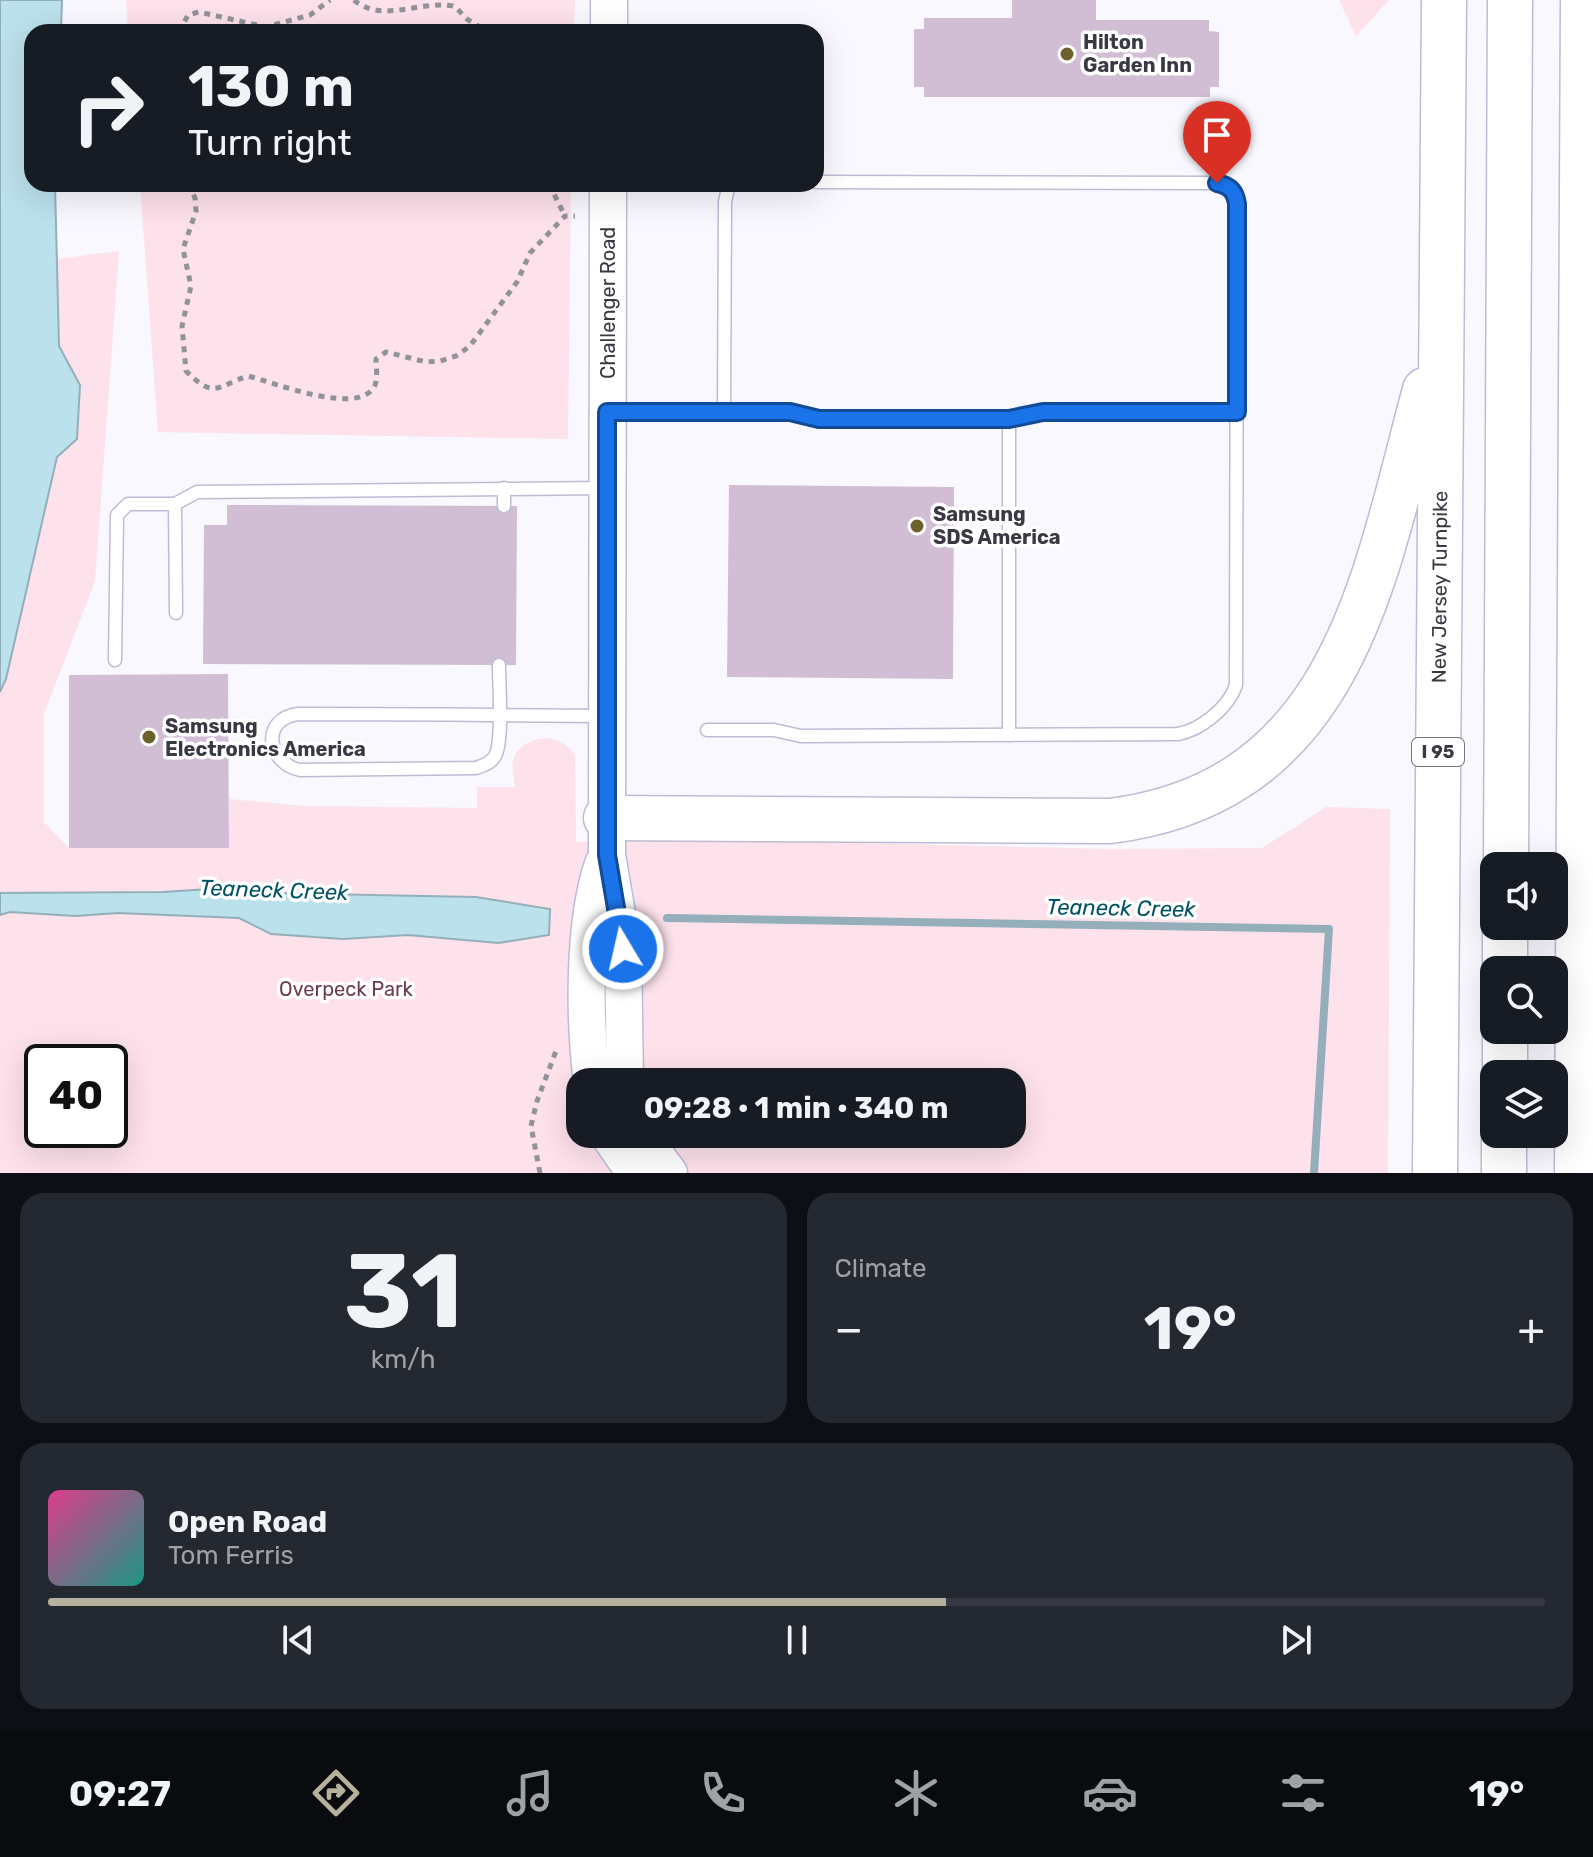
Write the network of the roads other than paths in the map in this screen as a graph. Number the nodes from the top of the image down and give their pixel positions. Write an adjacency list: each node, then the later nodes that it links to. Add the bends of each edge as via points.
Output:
1 (609, 0): 5 (main road)
2 (1444, 0): 9 (highway, New Jersey Turnpike / I 95)
3 (1510, 0): 26 (highway)
4 (1583, 0): 36 (highway)
5 (609, 24)
6 (824, 182): 12 (lane, via 1228,186 1237,204)
7 (608, 192): 10 (main road, Challenger Road)
8 (727, 192): 11 (lane)
9 (1441, 330): 25 (highway, via 1381,555 1343,654 1317,700 1292,730 1265,758 1220,789 1169,810 1110,821); 34 (highway, New Jersey Turnpike / I 95)
10 (607, 412): 11 (lane); 15 (main road, Challenger Road)
11 (724, 412): 13 (lane, via 790,412 819,419)
12 (1237, 412): 13 (lane, via 1043,412); 24 (lane, via 1237,679 1230,698 1199,726 1178,734)
13 (1009, 419): 24 (lane)
14 (504, 488): 15 (lane); 16 (lane, via 223,490 197,492); 17 (lane)
15 (608, 488): 22 (main road, Challenger Road)
16 (175, 504): 18 (lane); 19 (lane, via 128,504 117,515)
17 (504, 506)
18 (176, 613)
19 (115, 660)
20 (499, 665): 21 (lane)
21 (499, 715): 21 (lane, via 287,715 273,740 279,758 300,770 476,768 496,753); 22 (lane)
22 (606, 716): 25 (main road, Challenger Road)
23 (707, 730): 24 (lane, via 774,730 801,736)
24 (1009, 735)
25 (606, 836): 27 (main road, Challenger Road, via 592,914); 28 (main road, Challenger Road, via 623,949)
26 (1506, 852)
27 (591, 1068)
28 (625, 1068)
29 (615, 1148): 32 (main road)
30 (650, 1148): 33 (main road)
31 (1504, 1148): 35 (highway)
32 (635, 1173)
33 (669, 1173)
34 (1435, 1173)
35 (1504, 1173)
36 (1577, 1173)

